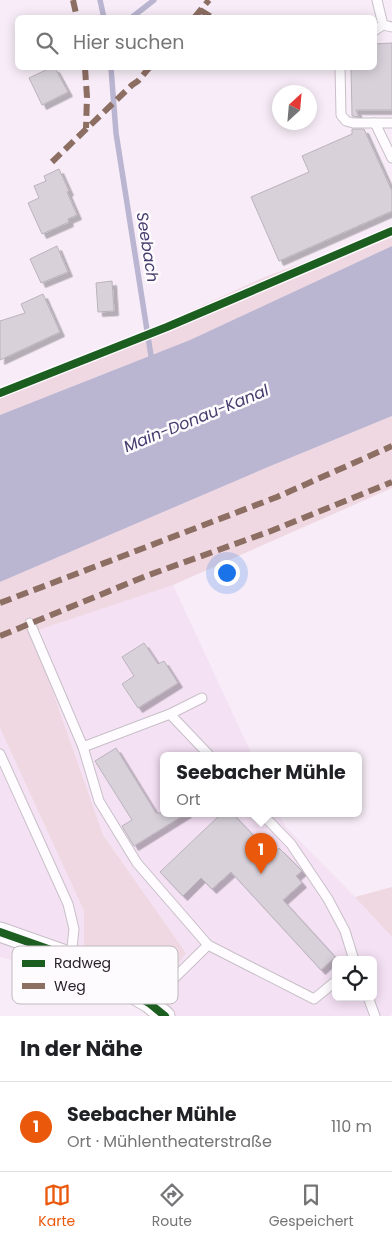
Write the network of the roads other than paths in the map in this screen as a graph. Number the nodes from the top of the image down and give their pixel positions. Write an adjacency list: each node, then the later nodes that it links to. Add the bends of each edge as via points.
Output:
1 (377, 0): 2 (lane)
2 (388, 26)
3 (340, 70): 4 (lane, via 341,115 353,123)
4 (375, 123): 5 (lane); 6 (lane)
5 (392, 123)
6 (392, 158)
7 (30, 623): 10 (lane)
8 (202, 698): 9 (lane)
9 (170, 714): 10 (lane); 11 (lane)
10 (83, 747): 15 (lane, via 99,801 137,863)
11 (206, 752)
12 (0, 754): 17 (lane, via 68,904 74,929)
13 (266, 817): 18 (lane, via 290,844 328,899 345,931)
14 (0, 932): 16 (street)
15 (208, 945): 19 (lane); 20 (lane, via 314,999)
16 (40, 946)
17 (72, 946)
18 (353, 956)
19 (178, 974)
20 (332, 984)
21 (369, 1001): 24 (lane)
22 (150, 1004): 23 (street)
23 (165, 1016)
24 (375, 1016)

